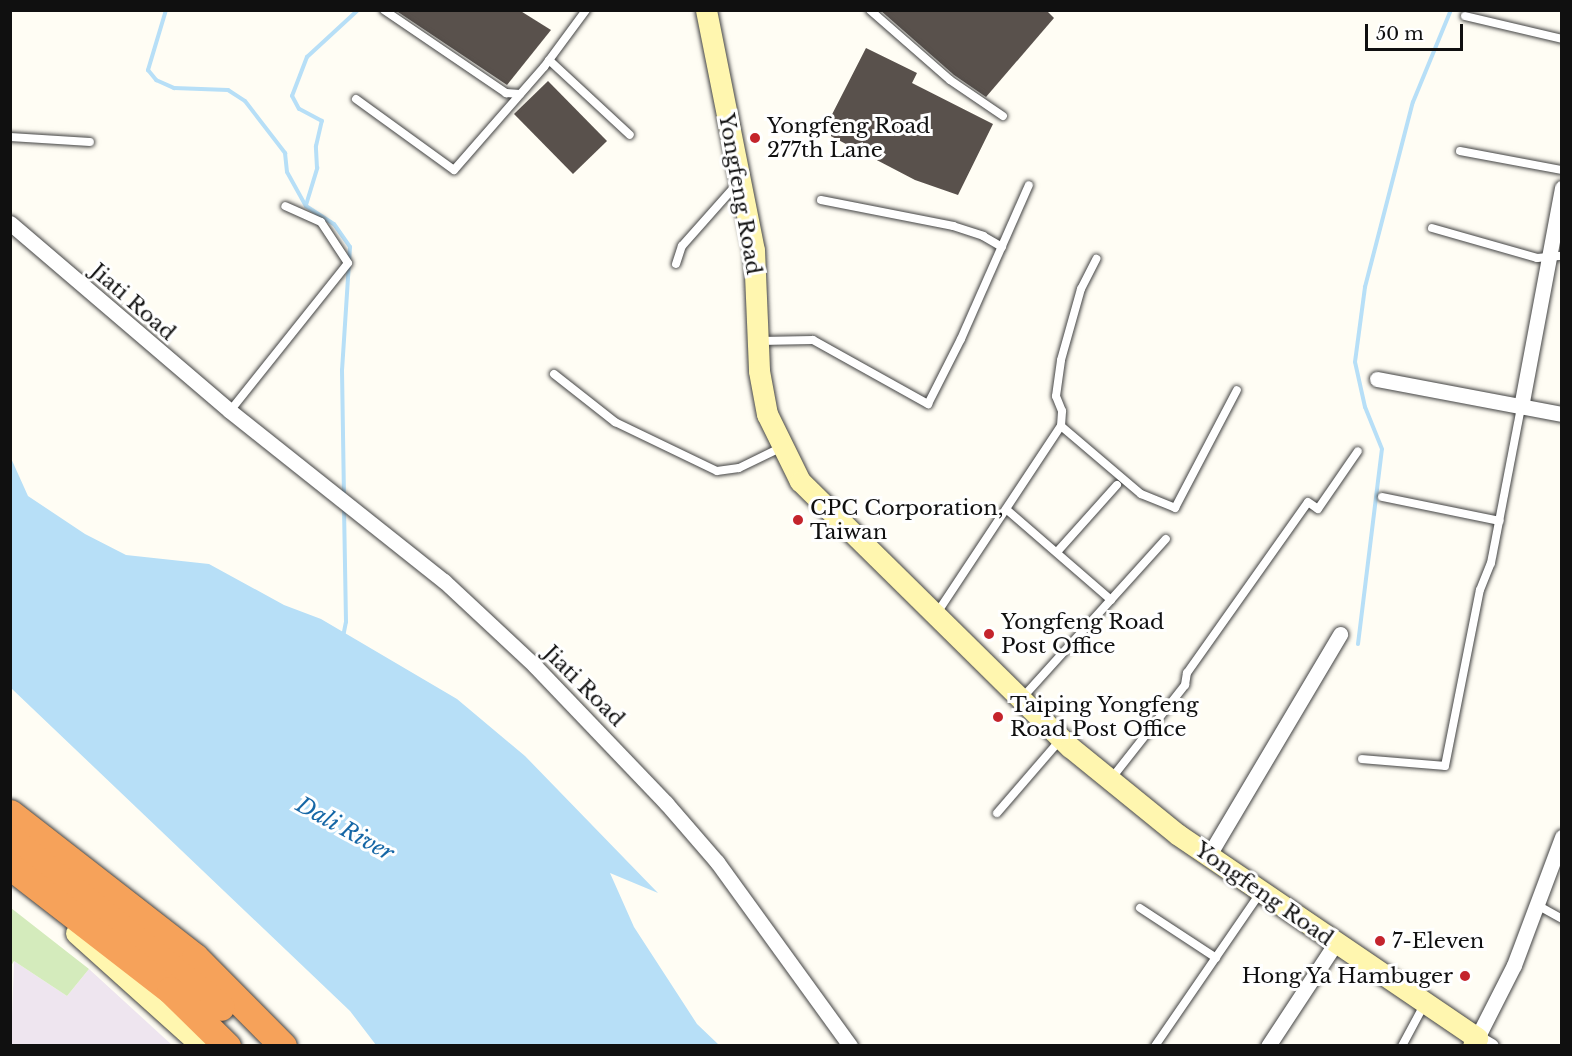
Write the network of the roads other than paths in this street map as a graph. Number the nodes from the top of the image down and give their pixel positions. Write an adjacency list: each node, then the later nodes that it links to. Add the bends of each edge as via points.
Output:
1 (384, 10): 8 (lane, via 506,93)
2 (586, 10): 7 (lane)
3 (706, 10): 16 (street, Yongfeng Road)
4 (870, 10): 10 (lane, via 950,80)
5 (1465, 16): 6 (lane)
6 (1562, 39)
7 (549, 60): 8 (lane); 11 (lane)
8 (520, 94): 9 (lane, via 454,170)
9 (356, 99)
10 (1003, 116)
11 (630, 135)
12 (10, 137): 13 (lane)
13 (90, 142)
14 (1460, 151): 15 (lane)
15 (1562, 170)
16 (740, 180): 26 (lane, via 682,246); 27 (street, Yongfeng Road, via 754,250)
17 (1029, 185): 23 (lane)
18 (1562, 188): 24 (street)
19 (821, 200): 23 (lane, via 953,226)
20 (285, 206): 32 (lane, via 321,222 348,263)
21 (10, 223): 32 (street, Jiati Road)
22 (1432, 228): 24 (lane, via 1537,258)
23 (1002, 247): 27 (lane, via 962,339 928,404 813,340)
24 (1555, 257): 31 (street)
25 (1096, 258): 34 (lane, via 1081,289 1061,360 1056,396 1062,411)
26 (676, 264)
27 (758, 341): 35 (street, Yongfeng Road, via 767,414)
28 (554, 374): 35 (lane, via 615,422 717,471 725,473 739,468)
29 (1377, 379): 31 (street)
30 (1237, 390): 34 (lane, via 1175,508 1141,494)
31 (1521, 407): 33 (street); 40 (lane)
32 (230, 411): 71 (street, Jiati Road, via 478,612 582,714 666,803 751,908)
33 (1562, 414)
34 (1061, 426): 39 (lane)
35 (780, 448): 44 (street, Yongfeng Road, via 811,496)
36 (1358, 451): 49 (lane, via 1318,509 1308,502 1187,674 1185,685)
37 (1116, 485): 42 (lane)
38 (1382, 497): 40 (lane)
39 (1006, 509): 42 (lane); 44 (lane)
40 (1500, 521): 48 (lane, via 1491,563 1480,590 1444,766)
41 (1166, 539): 43 (lane)
42 (1057, 552): 43 (lane)
43 (1111, 600): 46 (lane)
44 (934, 616): 46 (street, Yongfeng Road)
45 (1340, 634): 55 (street)
46 (1020, 701): 47 (street, Yongfeng Road)
47 (1061, 739): 49 (street, Yongfeng Road); 51 (lane)
48 (1362, 759)
49 (1110, 780): 55 (street, Yongfeng Road)
50 (10, 813): 70 (highway, via 195,957)
51 (997, 813)
52 (10, 826): 69 (street, via 188,968)
53 (1562, 837): 59 (street)
54 (10, 838): 68 (highway, via 183,973)
55 (1209, 855): 58 (street, Yongfeng Road)
56 (10, 867): 67 (highway, via 170,990)
57 (10, 879): 66 (street)
58 (1261, 892): 62 (street, Yongfeng Road); 63 (lane)
59 (1537, 905): 61 (lane); 65 (street)
60 (1140, 908): 63 (lane)
61 (1562, 919)
62 (1335, 944): 64 (street, Yongfeng Road); 73 (street)
63 (1216, 958): 72 (lane)
64 (1424, 1005): 65 (street, Yongfeng Road); 74 (lane)
65 (1480, 1043)
66 (202, 1046)
67 (226, 1046)
68 (260, 1046)
69 (272, 1046)
70 (283, 1046)
71 (850, 1046)
72 (1155, 1046)
73 (1268, 1046)
74 (1402, 1046)

